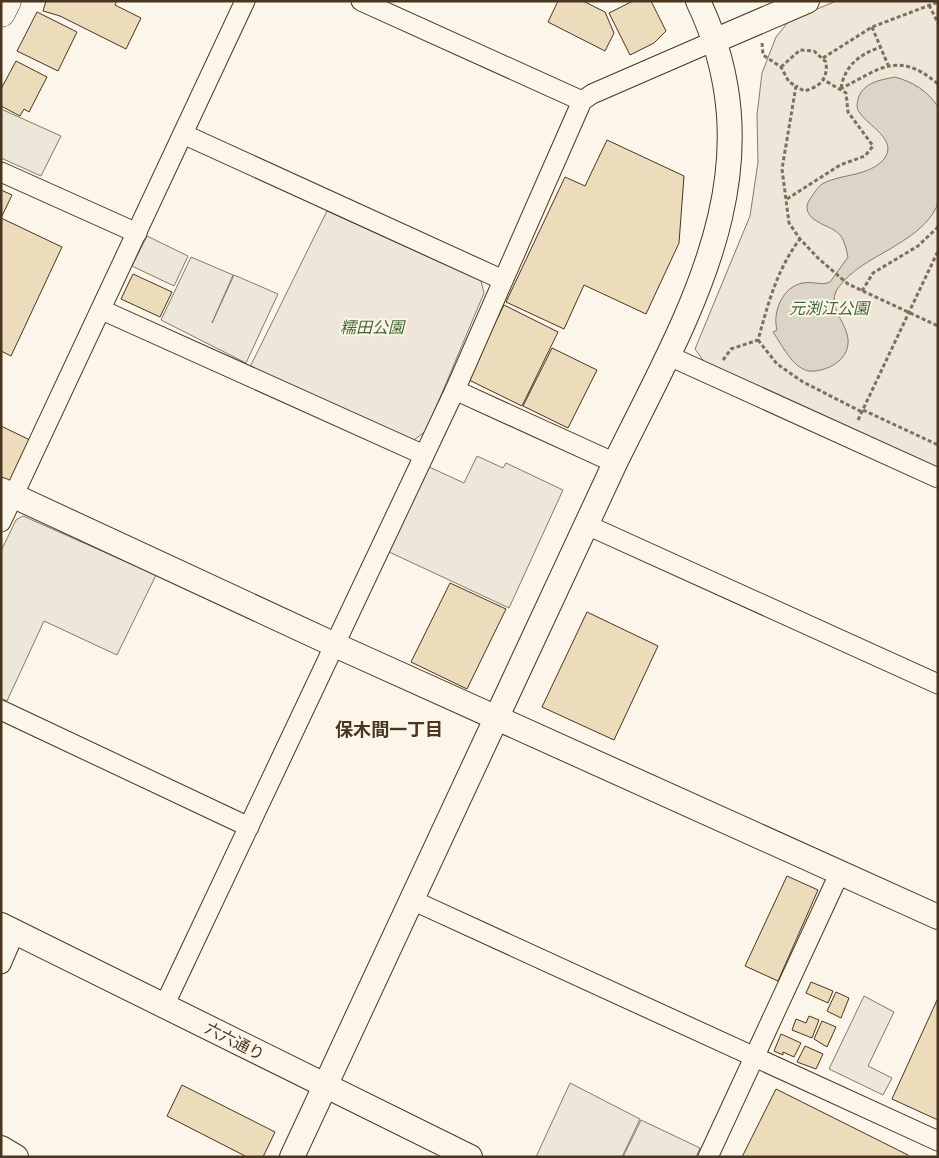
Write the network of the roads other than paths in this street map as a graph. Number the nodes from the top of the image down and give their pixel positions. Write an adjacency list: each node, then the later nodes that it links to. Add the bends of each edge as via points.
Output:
1 (7, 1): 6 (highway)
2 (245, 1): 9 (street)
3 (361, 1): 8 (street)
4 (698, 1): 7 (street)
5 (807, 1): 7 (street)
6 (1, 13)
7 (714, 40): 8 (street); 14 (street, via 729,111 728,180 713,250)
8 (582, 101): 12 (street)
9 (183, 134): 11 (street); 12 (street)
10 (1, 172): 11 (street)
11 (137, 233): 13 (street)
12 (503, 280): 15 (street)
13 (102, 310): 16 (street); 19 (street)
14 (667, 356): 17 (street); 18 (street)
15 (455, 390): 16 (street); 17 (street)
16 (424, 455): 22 (street)
17 (615, 463): 21 (street)
18 (938, 478)
19 (8, 493): 20 (street); 22 (street)
20 (1, 522)
21 (587, 525): 23 (street); 25 (street)
22 (335, 645): 25 (street); 26 (street)
23 (938, 684)
24 (1, 710): 26 (street)
25 (497, 717): 27 (street); 28 (street)
26 (249, 827): 32 (street)
27 (840, 872): 29 (street); 33 (street)
28 (412, 900): 33 (street); 34 (street)
29 (938, 917)
30 (8, 929): 31 (street); 32 (street, 六六通り)
31 (1, 964)
32 (164, 1006): 34 (street, 六六通り)
33 (755, 1056): 35 (street); 40 (street)
34 (326, 1085): 38 (street); 39 (street, 六六通り)
35 (938, 1141)
36 (1, 1148): 37 (street)
37 (16, 1157)
38 (292, 1157)
39 (470, 1157)
40 (708, 1157)

